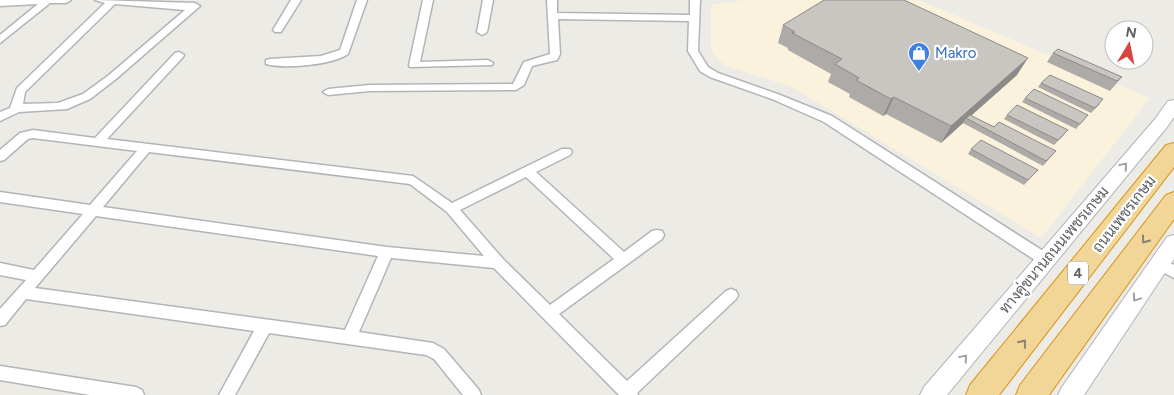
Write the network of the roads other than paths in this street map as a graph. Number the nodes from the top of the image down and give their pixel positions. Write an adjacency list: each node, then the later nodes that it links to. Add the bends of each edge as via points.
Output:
1 (66, 0): 9 (street)
2 (100, 0): 10 (street)
3 (296, 0): 15 (street)
4 (362, 0): 19 (street, via 346,47 339,55 319,60)
5 (428, 0): 20 (street, via 414,65)
6 (488, 0): 16 (street)
7 (552, 0): 13 (street)
8 (695, 0): 14 (street)
9 (46, 1): 11 (street); 17 (street)
10 (113, 1): 12 (street, via 182,7); 23 (street, via 21,90)
11 (0, 3)
12 (197, 3): 23 (street, via 90,94 67,105)
13 (553, 16): 14 (street); 21 (street, via 554,58 528,64 516,87 370,88)
14 (693, 18): 39 (street, via 693,51 704,69 828,119)
15 (278, 30)
16 (482, 32)
17 (0, 40)
18 (179, 55): 25 (street)
19 (270, 62)
20 (488, 63)
21 (328, 92)
22 (1174, 105): 39 (main road, ทางคู่ขนานถนนเพชรเกษม / 4, one-way to 22)
23 (15, 109): 24 (street)
24 (0, 117)
25 (98, 142): 26 (street); 29 (street, via 28,134)
26 (146, 148): 33 (street, via 414,180); 34 (street)
27 (1174, 151): 56 (highway, ถนนเพชรเกษม / 4, one-way to 27)
28 (566, 152): 30 (street)
29 (0, 157)
30 (527, 171): 33 (street); 38 (street)
31 (0, 197): 34 (street)
32 (1174, 201): 57 (highway, ถนนเพชรเกษม / 4, one-way to 57)
33 (451, 209): 40 (street)
34 (92, 211): 37 (street); 43 (street)
35 (657, 235): 38 (street)
36 (1174, 243): 41 (main road)
37 (388, 252): 40 (street); 49 (street)
38 (623, 259): 46 (street)
39 (1046, 260): 55 (main road, ทางคู่ขนานถนนเพชรเกษม / 4, one-way to 39)
40 (498, 263): 46 (street)
41 (1167, 268): 58 (main road, one-way to 58)
42 (0, 269): 43 (street)
43 (37, 276): 44 (street)
44 (24, 293): 47 (street); 48 (street)
45 (731, 296): 51 (street)
46 (550, 314): 51 (street)
47 (0, 320)
48 (265, 326): 49 (street); 53 (street)
49 (349, 337): 54 (street, via 428,348 440,354)
50 (0, 373): 52 (street)
51 (629, 394)
52 (136, 395)
53 (227, 395)
54 (473, 395)
55 (932, 395)
56 (982, 395)
57 (1031, 395)
58 (1070, 395)

